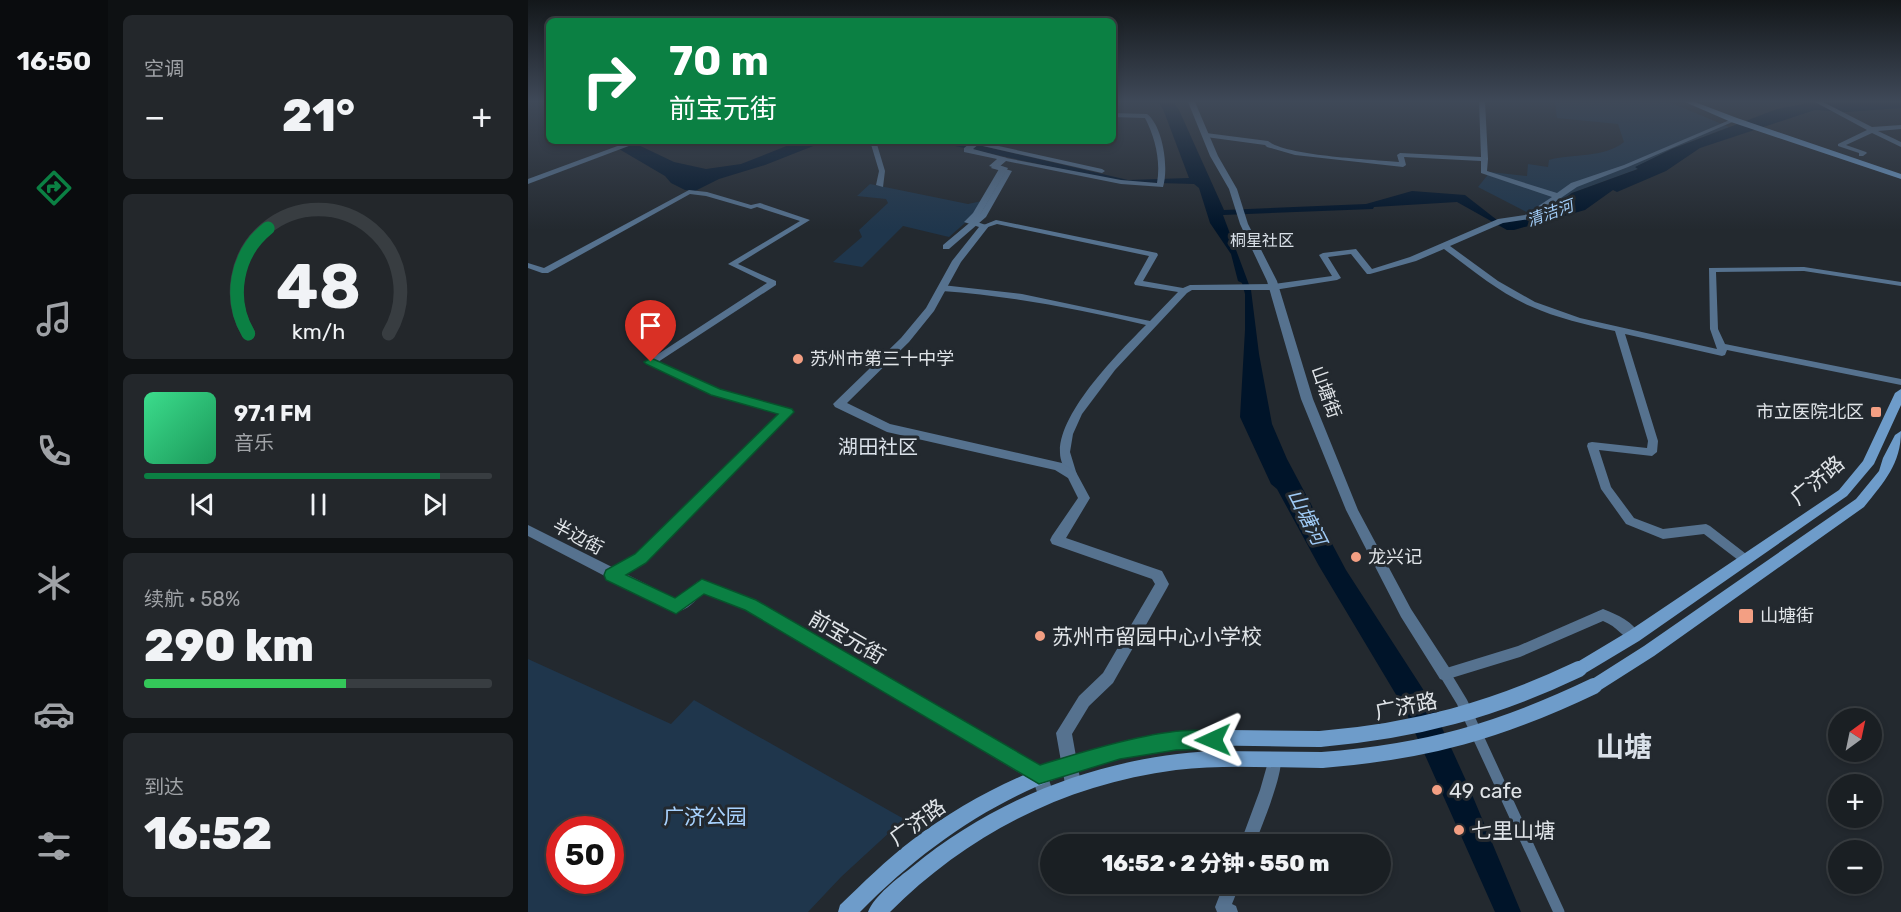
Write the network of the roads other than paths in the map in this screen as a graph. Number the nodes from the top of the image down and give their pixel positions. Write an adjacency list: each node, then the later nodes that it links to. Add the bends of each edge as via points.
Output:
1 (628, 145): 20 (street)
2 (874, 145): 22 (street, via 882,171)
3 (979, 145): 15 (street)
4 (983, 145): 19 (street)
5 (1158, 145): 19 (street)
6 (1211, 145): 29 (street, 山塘街)
7 (1269, 145): 16 (street, via 1295,153 1402,165 1400,155)
8 (1484, 145): 16 (street)
9 (1679, 145): 23 (street, via 1574,185)
10 (1807, 145): 21 (main road)
11 (1811, 145): 18 (main road)
12 (1820, 145): 14 (main road)
13 (1841, 145): 14 (street, via 1864,153)
14 (1861, 155): 17 (main road)
15 (1003, 159): 19 (street, via 1121,182); 24 (street, via 993,166 1004,168 968,222); 26 (street, via 994,168 1010,171 982,215)
16 (1485, 159): 23 (street, via 1483,172)
17 (1901, 168)
18 (1901, 175)
19 (1161, 181)
20 (528, 182)
21 (1901, 183)
22 (880, 185)
23 (1558, 196): 25 (street, via 1527,216 1498,222)
24 (985, 226): 30 (street, via 957,261); 31 (street, via 996,222 1154,255 1138,283)
25 (1444, 245): 29 (street, via 1370,272 1353,251 1323,255 1337,278); 33 (street, via 1495,283 1532,304)
26 (946, 247)
27 (528, 265): 41 (street, via 545,271 689,192 751,207 757,205 806,220 732,264 773,283 651,362 716,392 788,412 640,559)
28 (1901, 284): 34 (street, via 1804,269 1712,270 1714,329)
29 (1274, 287): 31 (street); 43 (street, 山塘街, via 1307,399 1352,510 1406,613)
30 (942, 288): 32 (street, via 1040,298); 38 (street, via 931,309 905,340 839,404 887,428 1058,466)
31 (1184, 291): 32 (street)
32 (1153, 324): 38 (street, via 1082,404 1065,451)
33 (1619, 329): 34 (street, via 1722,353); 40 (street, via 1653,441 1652,452 1592,446 1606,489 1630,521 1663,534 1706,528)
34 (1722, 346): 35 (street)
35 (1901, 382)
36 (1901, 393): 40 (main road, 广济路, via 1875,452 1852,484)
37 (1901, 435): 44 (main road, bridge, via 1885,473 1860,503 1594,686 1520,721 1455,741 1387,755)
38 (1072, 475): 45 (street, via 1084,498 1057,540 1157,574 1162,584 1108,678 1083,701 1064,733)
39 (528, 530): 41 (street, 半边街)
40 (1746, 560): 42 (main road, 广济路)
41 (612, 575): 46 (street, 前宝元街, via 676,607 702,586 750,605)
42 (1634, 636): 43 (street, via 1618,621 1603,615 1520,651); 45 (main road, 广济路, bridge, via 1580,669 1508,702 1446,722 1382,734 1320,739 1176,741)
43 (1445, 674): 54 (street, 山塘街, via 1462,702)
44 (1275, 760): 47 (main road, via 1177,762); 49 (street)
45 (1069, 764): 46 (main road, 广济路); 47 (street)
46 (1039, 775): 48 (street); 51 (main road, 广济路, via 981,805 922,844 890,869)
47 (1073, 784): 48 (main road)
48 (1046, 794): 52 (main road, via 952,849 902,887)
49 (1251, 834)
50 (1228, 894): 53 (street, via 1223,907)
51 (848, 912)
52 (877, 912)
53 (1230, 912)
54 (1559, 912)

